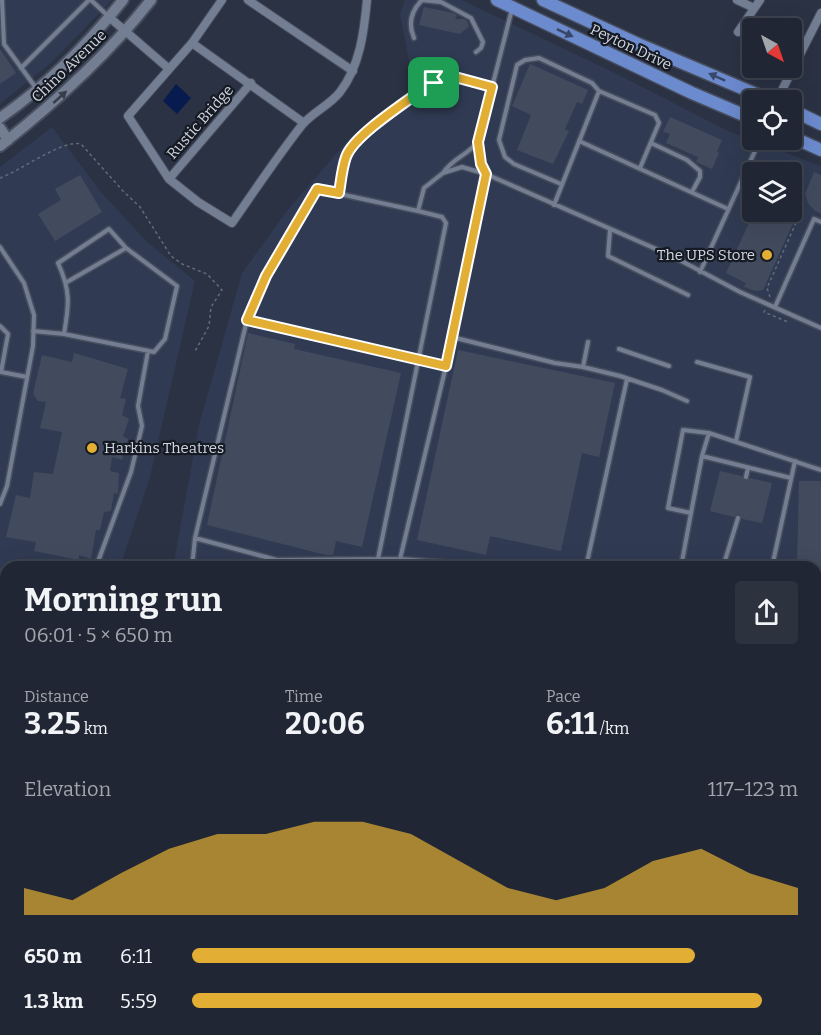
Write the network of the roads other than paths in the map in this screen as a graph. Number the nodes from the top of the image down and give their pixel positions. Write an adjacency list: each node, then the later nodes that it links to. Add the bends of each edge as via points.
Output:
1 (2, 0): 21 (lane, via 4,44)
2 (90, 0): 15 (lane); 21 (lane)
3 (123, 0): 15 (main road, Chino Avenue)
4 (151, 0): 16 (main road, Chino Avenue)
5 (222, 0): 19 (street)
6 (248, 0): 23 (street)
7 (367, 0): 23 (street, via 364,37)
8 (497, 0): 12 (main road, Peyton Drive)
9 (543, 0): 27 (main road, Peyton Drive, one-way to 9)
10 (737, 0): 13 (street)
11 (760, 0): 13 (street)
12 (512, 8): 25 (lane); 30 (main road, Peyton Drive, one-way to 30)
13 (754, 8): 17 (street)
14 (821, 13): 28 (street)
15 (109, 17): 16 (street); 26 (main road, Chino Avenue)
16 (125, 32): 22 (street); 39 (main road, Chino Avenue, one-way to 16, via 86,73)
17 (738, 32)
18 (414, 38): 20 (lane, via 410,21 414,8 422,0 441,2 471,18 483,42)
19 (192, 43): 22 (street); 24 (street)
20 (477, 52)
21 (21, 68): 26 (lane)
22 (168, 68): 46 (street, via 128,116)
23 (352, 71): 33 (street, via 339,93)
24 (251, 83): 33 (street); 46 (street, Rustic Bridge)
25 (492, 87): 38 (lane); 49 (lane, via 444,74 392,111 346,154)
26 (36, 89): 32 (main road, Chino Avenue)
27 (746, 90)
28 (782, 90)
29 (599, 91): 36 (lane); 40 (lane, via 656,115 659,123); 47 (lane, via 592,83 538,58 517,65 499,140 505,157)
30 (742, 114)
31 (802, 115): 34 (main road)
32 (0, 118)
33 (304, 123): 46 (street, via 232,224)
34 (821, 124)
35 (0, 128): 39 (main road)
36 (579, 141): 43 (lane); 47 (lane)
37 (802, 141): 42 (main road)
38 (478, 142): 44 (lane, via 450,162); 45 (lane)
39 (4, 143)
40 (651, 143): 43 (lane); 48 (lane, via 687,160 700,171)
41 (755, 150): 51 (lane)
42 (821, 150)
43 (640, 168): 48 (lane)
44 (443, 173): 45 (lane, via 462,166); 52 (lane, via 424,188)
45 (486, 174): 50 (lane); 66 (lane)
46 (169, 179)
47 (561, 184): 50 (lane)
48 (692, 192): 51 (lane)
49 (339, 193): 52 (lane); 61 (lane, via 317,189 266,276)
50 (554, 205): 54 (lane)
51 (728, 209): 57 (lane)
52 (418, 211): 70 (lane, via 442,217 446,222)
53 (821, 222): 60 (lane, via 814,219)
54 (610, 230): 57 (lane); 59 (lane, via 608,256)
55 (0, 247): 64 (lane, via 24,283 34,315)
56 (126, 248): 58 (lane); 58 (lane, via 109,229 58,263); 69 (lane, via 177,286 165,339 154,352)
57 (700, 272): 60 (lane)
58 (67, 282): 65 (lane)
59 (688, 295)
60 (776, 307): 63 (lane)
61 (247, 320): 70 (lane); 92 (lane)
62 (0, 326): 75 (lane, via 8,334)
63 (821, 328)
64 (33, 331): 65 (lane); 76 (lane)
65 (64, 334): 69 (lane)
66 (452, 337): 72 (lane); 74 (lane)
67 (588, 342): 74 (lane)
68 (619, 349): 73 (lane)
69 (148, 351): 96 (lane, via 138,406 142,426 131,472)
70 (417, 359): 72 (lane); 93 (lane)
71 (697, 362): 80 (lane, via 750,376)
72 (446, 366): 94 (lane)
73 (669, 366)
74 (583, 367): 77 (lane)
75 (0, 372): 76 (lane)
76 (27, 377): 88 (lane)
77 (627, 379): 78 (lane); 100 (lane)
78 (687, 401)
79 (709, 433): 80 (lane); 81 (lane); 90 (lane, via 683,430 668,508)
80 (736, 441): 82 (lane)
81 (702, 456): 83 (lane); 90 (lane)
82 (795, 461): 84 (lane); 86 (lane)
83 (748, 468): 85 (lane); 86 (lane)
84 (821, 470)
85 (746, 477)
86 (791, 478): 103 (lane)
87 (0, 484): 88 (lane)
88 (7, 486): 89 (lane)
89 (0, 504)
90 (691, 513): 101 (lane)
91 (738, 518): 102 (lane)
92 (195, 538): 95 (lane); 97 (lane)
93 (378, 559): 94 (lane); 95 (lane)
94 (400, 559): 99 (lane)
95 (278, 560): 98 (lane)
96 (98, 561)
97 (193, 561)
98 (274, 561)
99 (427, 561)
100 (587, 561)
101 (682, 561)
102 (725, 561)
103 (773, 561)

